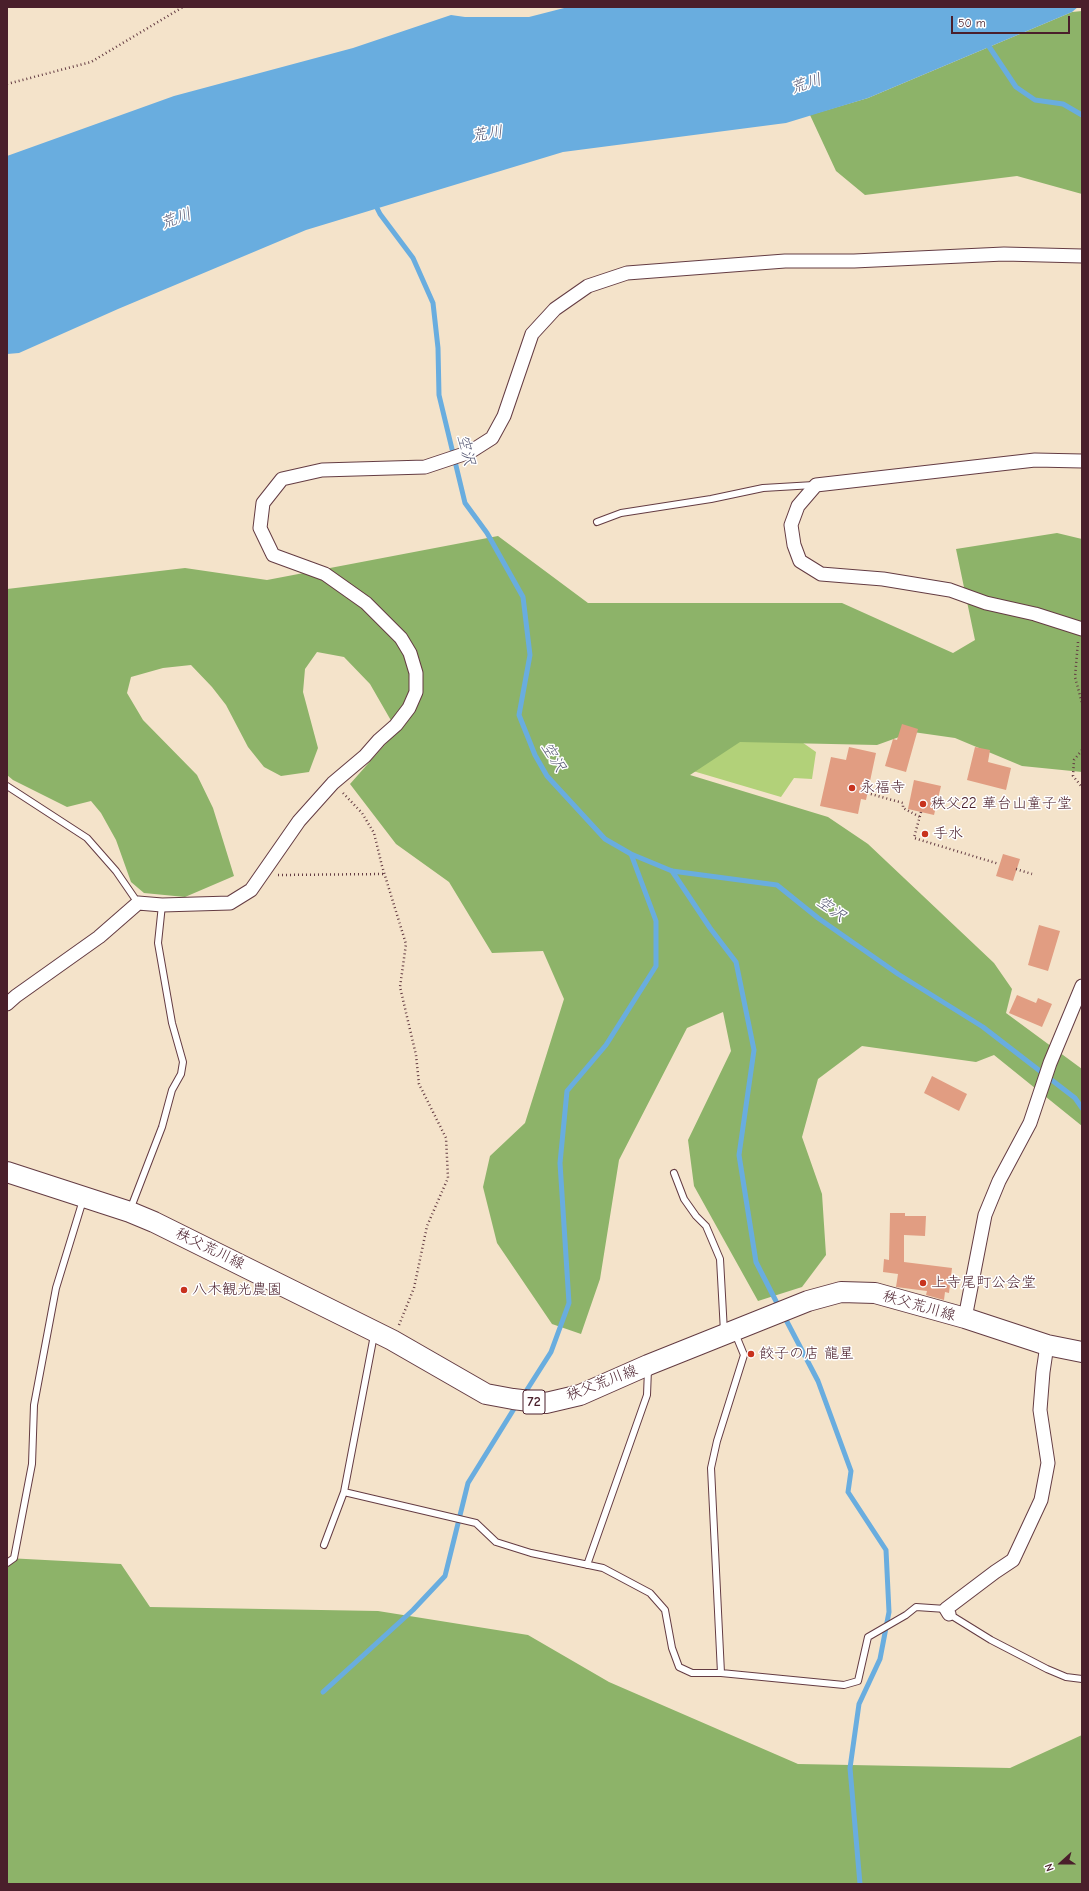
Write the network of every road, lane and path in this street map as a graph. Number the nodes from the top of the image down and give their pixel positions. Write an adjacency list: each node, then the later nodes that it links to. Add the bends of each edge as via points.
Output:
1 (183, 7): 2 (path, via 91,62)
2 (7, 84)
3 (1082, 256): 10 (street, via 1004,254 854,261 785,261 627,273 588,286 554,309 532,334 504,416 492,438 470,452 425,467 322,470 282,479 263,503 260,528 273,555 325,574 366,603 402,638 416,673 416,692 409,708 365,756)
4 (1082, 461): 5 (street, via 1035,460)
5 (816, 485): 6 (lane, via 763,488 621,513); 7 (street, via 798,506 792,525 794,545 800,561 821,574 883,579 950,590 986,603)
6 (596, 522)
7 (1081, 628): 8 (path, via 1075,677)
8 (1082, 703)
9 (1082, 750): 12 (path, via 1074,760 1073,776)
10 (333, 783): 18 (path, via 362,813 374,833); 20 (street, via 299,821)
11 (7, 786): 21 (lane, via 87,838 116,871)
12 (1082, 787)
13 (867, 793): 15 (path, via 904,803 903,808)
14 (921, 812): 15 (path)
15 (920, 817): 16 (path, via 914,838)
16 (999, 864)
17 (1016, 869): 19 (path)
18 (385, 874): 20 (path); 32 (path, via 406,944 400,986 416,1055 419,1084 446,1138 448,1178 427,1226 414,1288)
19 (1032, 874)
20 (261, 875): 22 (street, via 251,890 230,903)
21 (138, 903): 22 (street); 24 (street, via 99,937)
22 (162, 905): 28 (lane, via 158,943 172,1024 183,1062 181,1074 172,1090 162,1127)
23 (1082, 986): 29 (street, via 1050,1063 1030,1123 999,1181 985,1215)
24 (7, 1004)
25 (7, 1172): 27 (main road, 秩父荒川線 / 72)
26 (674, 1173): 31 (lane, via 684,1199 706,1226 720,1259)
27 (84, 1197): 28 (main road, 秩父荒川線 / 72); 38 (lane, via 56,1288 34,1405 32,1464 14,1558)
28 (130, 1212): 30 (main road, 秩父荒川線 / 72, via 218,1252)
29 (964, 1318): 31 (main road, 秩父荒川線 / 72, via 875,1293 841,1292 808,1300); 33 (main road, 秩父荒川線 / 72)
30 (375, 1332): 32 (main road, 秩父荒川線 / 72); 36 (lane)
31 (730, 1333): 35 (main road, 秩父荒川線 / 72); 41 (lane, via 744,1355 711,1468)
32 (392, 1340): 35 (main road, 秩父荒川線 / 72, via 486,1394 546,1403 580,1395)
33 (1047, 1345): 34 (main road, 秩父荒川線 / 72); 40 (street, via 1040,1410 1048,1463 1041,1500 1013,1560 994,1572)
34 (1082, 1352)
35 (648, 1365): 39 (lane, via 647,1395)
36 (344, 1492): 37 (lane); 39 (lane, via 476,1523 496,1542 531,1554)
37 (324, 1545)
38 (7, 1563)
39 (587, 1564): 41 (lane, via 603,1568 650,1593 660,1604 665,1610 678,1667 692,1673)
40 (948, 1611): 41 (lane, via 916,1607 868,1637 858,1681 844,1686); 42 (lane, via 991,1640 1047,1669 1066,1677)
41 (721, 1672)
42 (1082, 1679)

